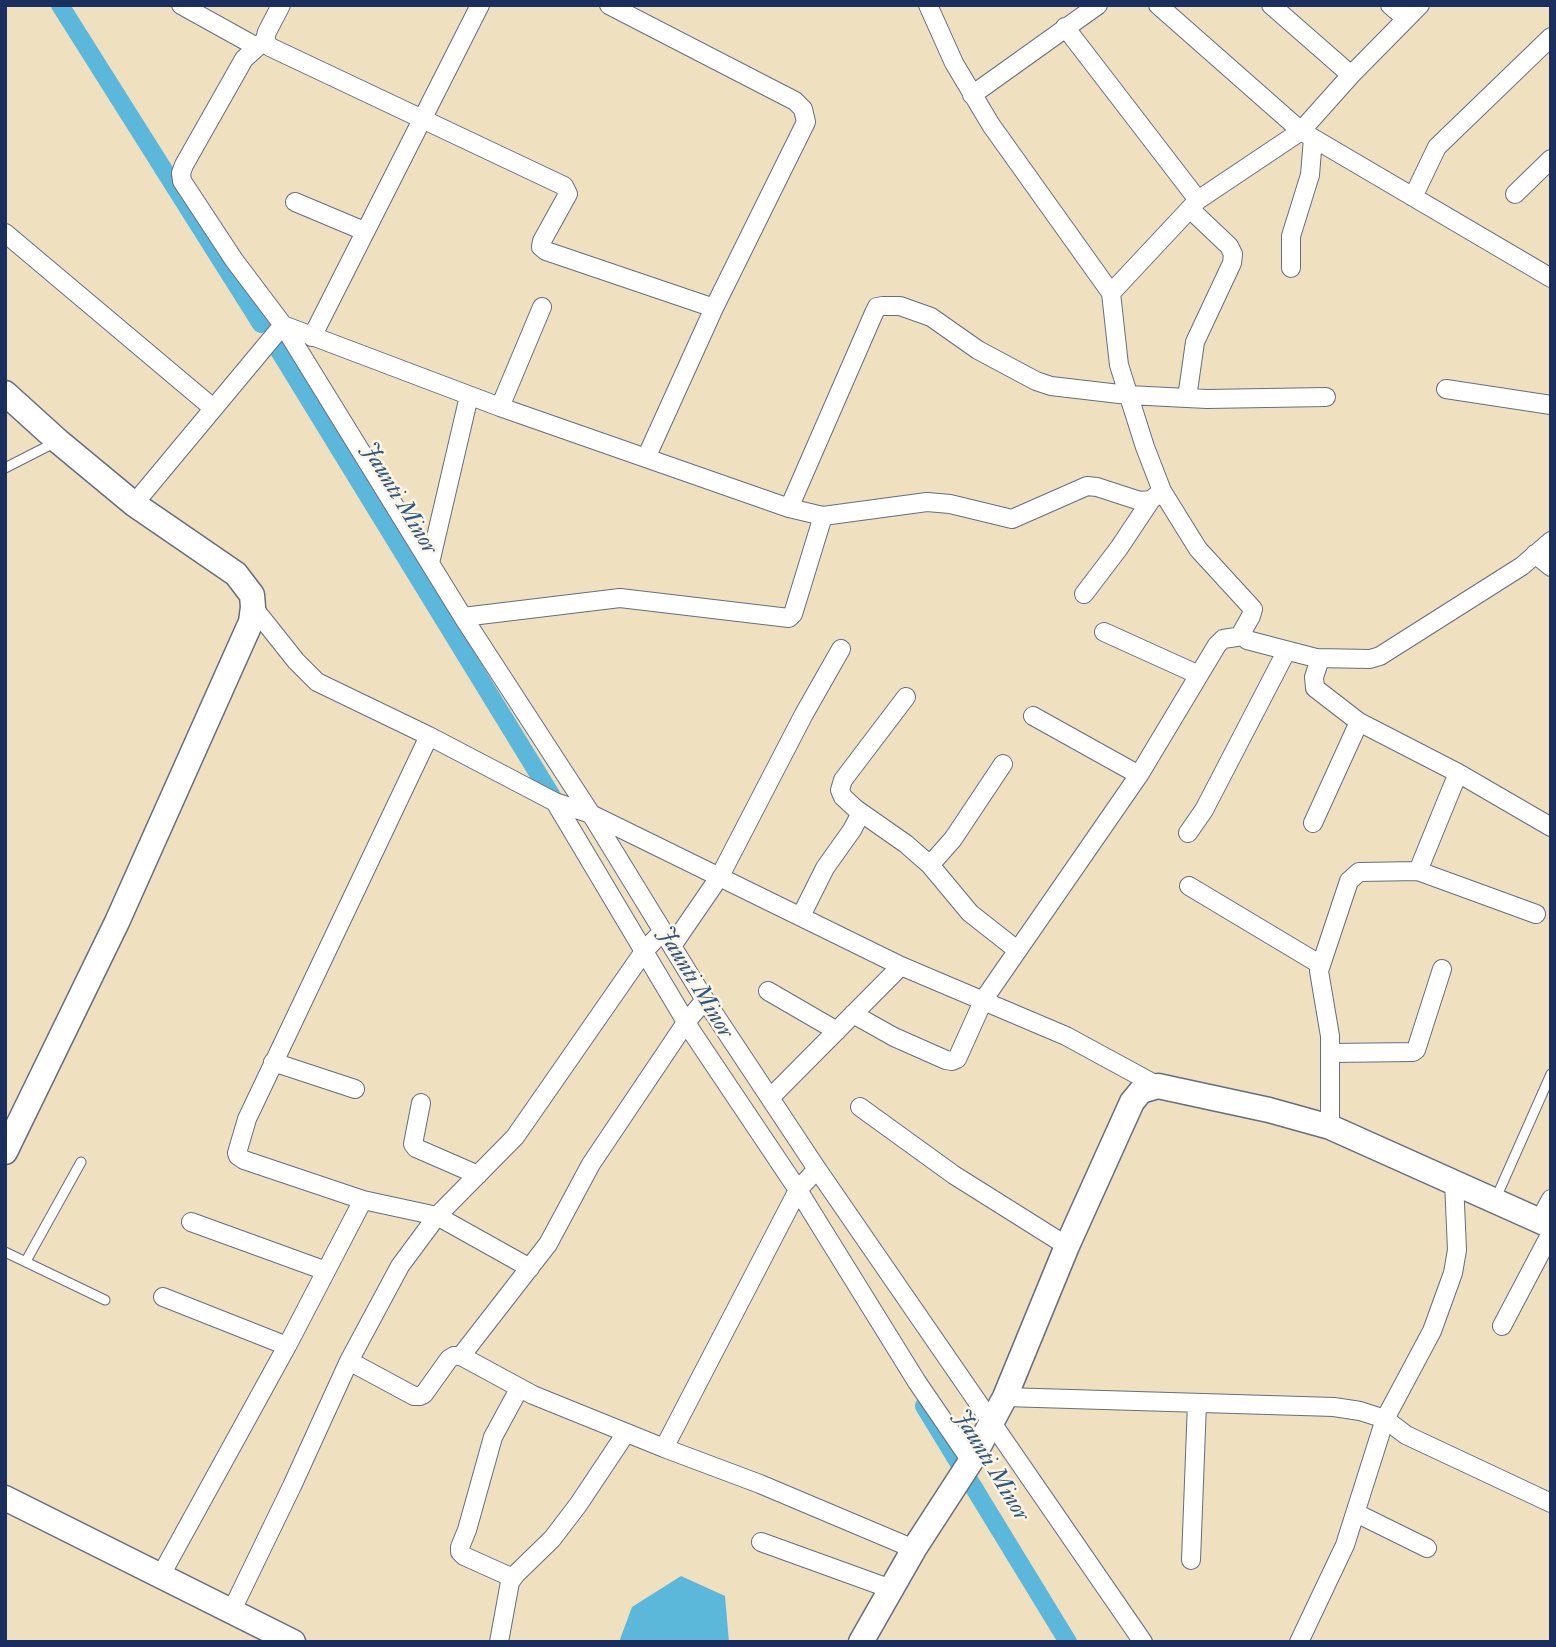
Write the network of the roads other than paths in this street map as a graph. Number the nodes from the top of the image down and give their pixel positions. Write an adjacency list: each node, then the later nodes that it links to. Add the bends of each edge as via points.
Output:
1 (181, 5): 14 (street)
2 (281, 5): 14 (street)
3 (480, 5): 17 (street)
4 (608, 5): 30 (street, via 803,109 806,122)
5 (929, 5): 16 (street)
6 (1098, 5): 12 (street)
7 (1158, 5): 18 (street)
8 (1271, 5): 15 (street)
9 (1390, 5): 11 (street)
10 (1420, 5): 11 (street)
11 (1406, 19): 15 (street)
12 (1065, 27): 16 (street); 23 (street)
13 (1551, 37): 21 (street, via 1437,147)
14 (260, 43): 17 (street); 31 (street, via 244,59 181,173 234,260)
15 (1351, 75): 18 (street)
16 (972, 95): 28 (street)
17 (422, 119): 24 (street); 30 (street, via 567,189 542,241 545,251)
18 (1307, 135): 21 (street); 23 (street); 26 (street, via 1310,175 1291,236)
19 (1551, 159): 20 (street)
20 (1515, 194)
21 (1413, 197): 27 (street)
22 (295, 202): 24 (street)
23 (1194, 205): 28 (street); 38 (street, via 1233,254 1195,342)
24 (364, 231): 32 (street)
25 (5, 233): 41 (street)
26 (1291, 268)
27 (1551, 278)
28 (1111, 293): 35 (street, via 1119,365)
29 (542, 307): 40 (street)
30 (714, 308): 43 (street)
31 (283, 325): 32 (street); 41 (street); 51 (street)
32 (312, 337): 36 (street)
33 (1446, 390): 39 (street)
34 (5, 393): 42 (street)
35 (1128, 395): 38 (street); 45 (street); 47 (street, via 1036,381 978,350 932,317 900,306 877,307)
36 (469, 396): 40 (street); 51 (street)
37 (1326, 397): 38 (street)
38 (1187, 398)
39 (1551, 405)
40 (500, 407): 43 (street)
41 (213, 408): 46 (street)
42 (58, 441): 44 (lane); 46 (street)
43 (646, 458): 47 (street)
44 (5, 468)
45 (1156, 496): 48 (street, via 1140,501 1087,486 1017,519 927,502); 53 (street); 57 (street, via 1213,567 1250,604 1253,609)
46 (134, 504): 54 (street, via 236,574 252,595)
47 (789, 508): 48 (street)
48 (823, 516): 55 (street, via 789,618 620,598)
49 (1551, 541): 50 (street)
50 (1535, 554): 52 (street); 60 (street, via 1380,656)
51 (430, 563): 55 (street)
52 (1551, 567)
53 (1084, 594)
54 (253, 607): 65 (street, via 317,682); 99 (street, via 251,622 117,922)
55 (463, 617): 69 (street)
56 (1104, 632): 61 (street)
57 (1243, 636): 59 (street); 61 (street, via 1223,639)
58 (841, 649): 76 (street)
59 (1286, 652): 60 (street); 73 (street)
60 (1316, 658): 64 (street, via 1315,688)
61 (1199, 675): 68 (street)
62 (906, 696): 70 (street, via 840,785 843,797)
63 (1033, 716): 68 (street)
64 (1359, 722): 67 (street); 71 (street)
65 (429, 736): 69 (street); 91 (street)
66 (1003, 764): 74 (street)
67 (1458, 773): 72 (street); 75 (street)
68 (1139, 775): 81 (street)
69 (572, 807): 76 (street); 80 (street); 80 (street)
70 (861, 813): 74 (street); 79 (street)
71 (1313, 823)
72 (1551, 827)
73 (1188, 833)
74 (930, 865): 81 (street, via 970,912)
75 (1418, 871): 78 (street); 82 (street, via 1353,875)
76 (720, 876): 79 (street); 80 (street)
77 (1189, 886): 82 (street)
78 (1536, 915)
79 (801, 916): 83 (street)
80 (657, 942): 87 (street); 87 (street); 101 (street, via 515,1137)
81 (1017, 950): 86 (street)
82 (1321, 965): 90 (street)
83 (901, 966): 86 (street); 88 (street)
84 (1442, 969): 90 (street, via 1416,1050)
85 (768, 991): 89 (street)
86 (984, 999): 88 (street, via 957,1059 952,1061); 93 (street, via 1077,1041)
87 (696, 1010): 95 (street); 102 (street); 113 (street, via 591,1164)
88 (853, 1014): 89 (street)
89 (837, 1031): 95 (street)
90 (1331, 1053): 98 (street)
91 (273, 1062): 94 (street); 105 (street, via 247,1119 238,1156)
92 (1551, 1074): 106 (lane)
93 (1158, 1086): 98 (street); 110 (street, via 1141,1091 1132,1102)
94 (355, 1089)
95 (771, 1097): 102 (street)
96 (421, 1103): 101 (street, via 416,1148)
97 (860, 1107): 110 (street, via 954,1175)
98 (1330, 1127): 103 (street)
99 (5, 1152)
100 (81, 1162): 112 (lane)
101 (478, 1175): 107 (street)
102 (808, 1179): 126 (street); 126 (street, via 917,1382); 127 (street)
103 (1454, 1181): 106 (street); 124 (street, via 1454,1273 1432,1331)
104 (1551, 1199): 109 (street)
105 (363, 1200): 107 (street); 114 (street)
106 (1495, 1200): 109 (street)
107 (437, 1216): 113 (street); 120 (street, via 400,1266)
108 (191, 1222): 114 (street)
109 (1547, 1227): 117 (street)
110 (1067, 1247): 122 (street)
111 (5, 1252): 112 (lane)
112 (26, 1261): 116 (lane)
113 (530, 1268): 119 (street)
114 (326, 1271): 118 (street)
115 (163, 1297): 118 (street)
116 (105, 1300)
117 (1502, 1326)
118 (287, 1346): 135 (street)
119 (461, 1356): 120 (street, via 449,1359 420,1396); 121 (street)
120 (349, 1361): 138 (street)
121 (519, 1389): 125 (street); 136 (street, via 493,1437 460,1547 464,1556)
122 (1005, 1397): 123 (street); 126 (street)
123 (1196, 1403): 124 (street, via 1334,1407); 134 (street)
124 (1385, 1419): 129 (street, via 1406,1435); 130 (street)
125 (626, 1433): 127 (street); 136 (street, via 552,1539)
126 (981, 1443): 133 (street); 142 (street)
127 (664, 1448): 133 (street)
128 (5, 1498): 135 (street)
129 (1551, 1503)
130 (1356, 1513): 132 (street); 143 (street)
131 (761, 1542): 137 (street)
132 (1427, 1548)
133 (914, 1549): 137 (street)
134 (1191, 1560)
135 (161, 1574): 138 (street)
136 (513, 1578): 140 (street)
137 (891, 1589): 141 (street)
138 (232, 1610): 139 (street)
139 (293, 1642)
140 (499, 1642)
141 (861, 1642)
142 (1143, 1642)
143 (1299, 1642)

